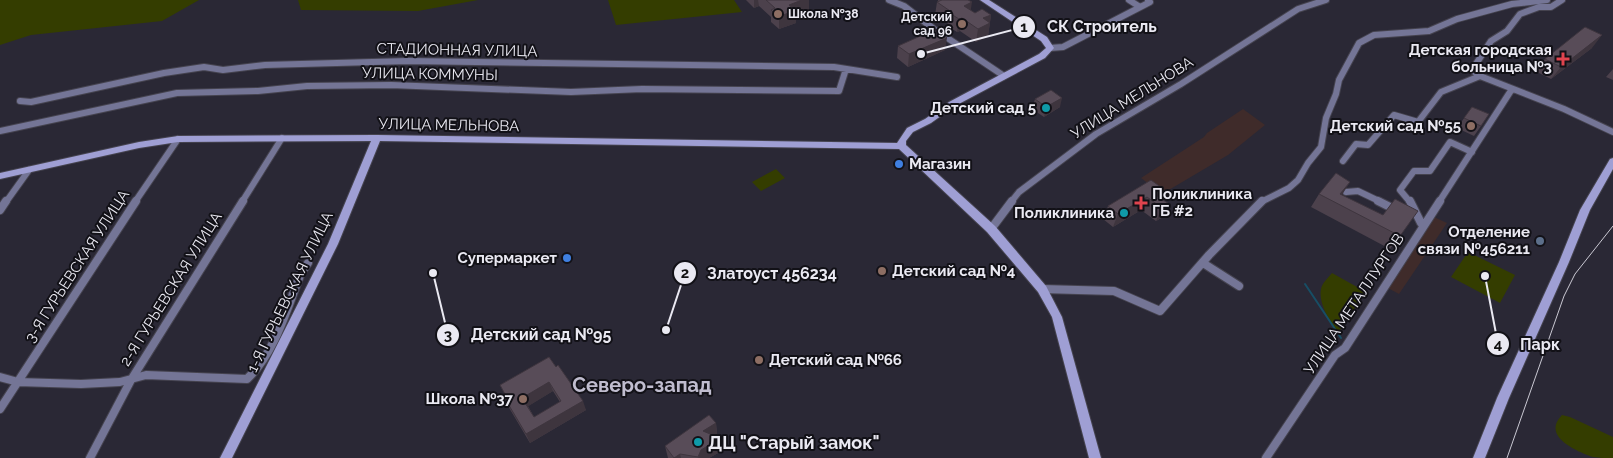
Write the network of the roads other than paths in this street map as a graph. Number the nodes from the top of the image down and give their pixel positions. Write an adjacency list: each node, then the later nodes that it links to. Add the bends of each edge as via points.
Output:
1 (890, 0): 11 (street, via 904,6)
2 (984, 0): 9 (main road, via 1044,39)
3 (1129, 0): 8 (street)
4 (1326, 0): 30 (street, УЛИЦА МЕЛЬНОВА, via 1298,9 1096,134 1019,192)
5 (1547, 0): 32 (street, via 1512,4 1457,19 1428,31 1374,35 1359,43 1339,80 1316,155 1298,180 1262,201)
6 (1562, 0): 12 (street, via 1520,14 1492,41 1472,70)
7 (1149, 1): 8 (street)
8 (1140, 7): 9 (street, via 1063,47)
9 (1050, 48): 11 (main road, via 1042,56)
10 (846, 69): 13 (street, СТАДИОННАЯ УЛИЦА); 15 (street, СТАДИОННАЯ УЛИЦА, via 408,61 265,65 223,70 204,67 31,102); 16 (street, УЛИЦА КОММУНЫ, via 839,91 642,89 570,92 391,85 177,94)
11 (1004, 76): 21 (main road, via 910,130)
12 (1480, 76): 14 (street); 23 (street, via 1441,92 1418,122 1394,115 1368,145 1356,144)
13 (897, 77)
14 (1512, 89): 17 (street); 22 (street, УЛИЦА МЕТАЛЛУРГОВ)
15 (20, 101)
16 (0, 131)
17 (1613, 132)
18 (282, 138): 19 (main road, УЛИЦА МЕЛЬНОВА); 20 (main road, УЛИЦА МЕЛЬНОВА); 36 (street, 2-Я ГУРЬЕВСКАЯ УЛИЦА)
19 (377, 138): 21 (main road, УЛИЦА МЕЛЬНОВА); 40 (main road, 1-Я ГУРЬЕВСКАЯ УЛИЦА, via 333,244)
20 (178, 139): 25 (main road, УЛИЦА МЕЛЬНОВА); 37 (street, 3-Я ГУРЬЕВСКАЯ УЛИЦА)
21 (901, 146): 30 (main road)
22 (1472, 152): 29 (street, УЛИЦА МЕТАЛЛУРГОВ); 29 (street, via 1450,142 1430,171 1414,171 1400,190)
23 (1342, 161)
24 (1613, 162): 43 (main road, via 1585,210)
25 (28, 170): 26 (main road, УЛИЦА МЕЛЬНОВА); 28 (street)
26 (0, 176)
27 (1346, 192): 29 (street, via 1358,191)
28 (0, 210)
29 (1423, 223): 42 (street, УЛИЦА МЕТАЛЛУРГОВ, via 1345,348 1335,356)
30 (991, 229): 34 (main road)
31 (308, 263): 36 (street, via 252,377 243,380 146,375)
32 (1203, 263): 33 (street); 34 (street, via 1160,311 1114,291)
33 (1239, 286)
34 (1042, 289): 41 (main road, via 1057,317)
35 (0, 377): 37 (street)
36 (131, 380): 37 (street, via 81,384); 39 (street, 2-Я ГУРЬЕВСКАЯ УЛИЦА)
37 (18, 382): 38 (street, 3-Я ГУРЬЕВСКАЯ УЛИЦА)
38 (0, 410)
39 (90, 458)
40 (226, 458)
41 (1095, 458)
42 (1266, 458)
43 (1479, 458)

